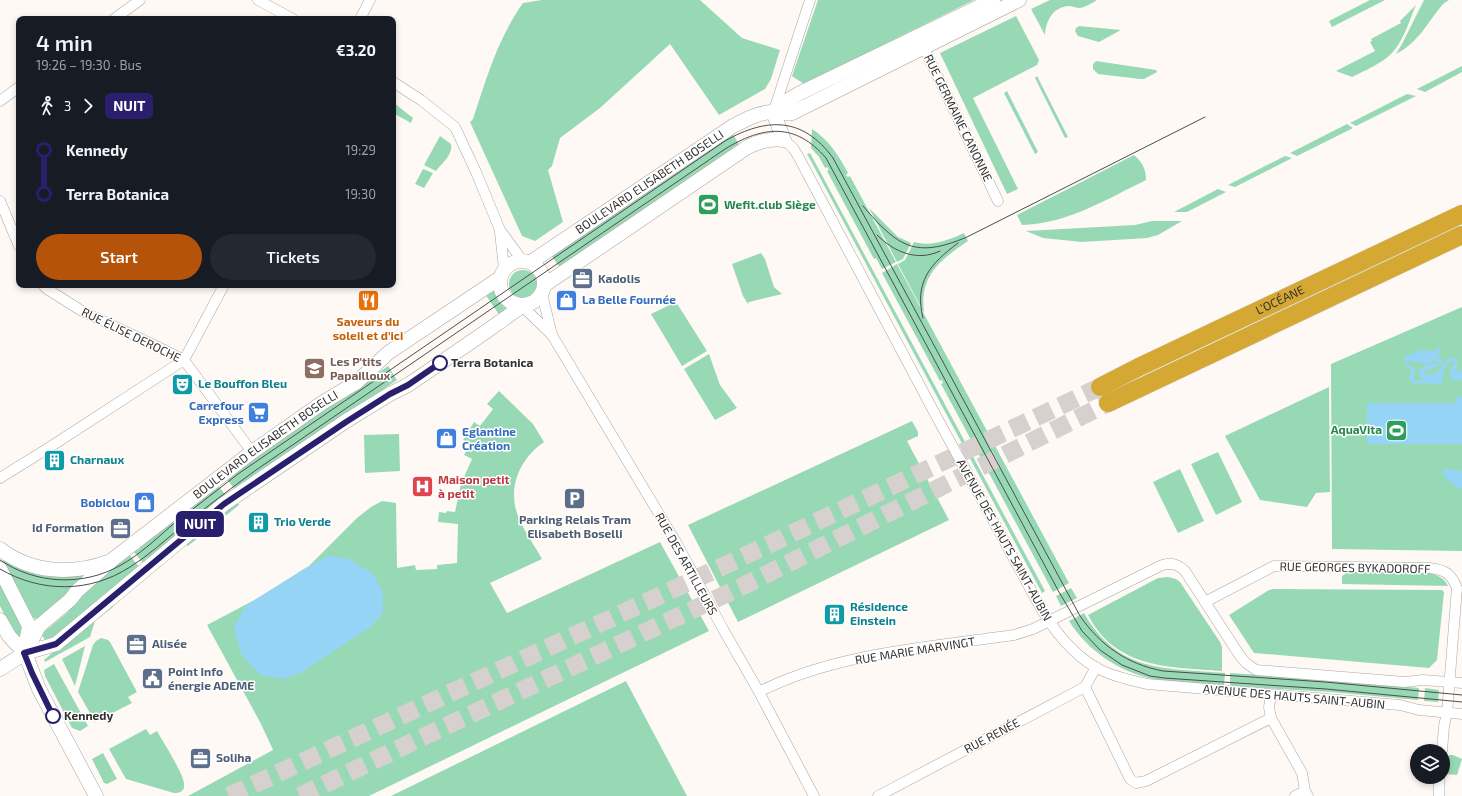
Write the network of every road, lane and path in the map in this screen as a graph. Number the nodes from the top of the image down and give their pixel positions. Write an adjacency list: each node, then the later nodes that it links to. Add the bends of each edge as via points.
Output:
1 (140, 0): 7 (street)
2 (258, 0): 8 (street)
3 (370, 0): 9 (street)
4 (810, 0): 14 (street)
5 (993, 0): 10 (street, BOULEVARD ELISABETH BOSELLI)
6 (1019, 0): 10 (street, BOULEVARD ELISABETH BOSELLI)
7 (118, 16)
8 (287, 16)
9 (362, 16)
10 (921, 42): 14 (street, BOULEVARD ELISABETH BOSELLI, via 792,113 785,115); 17 (street, RUE GERMAINE CANONNE)
11 (396, 84): 21 (street, via 455,127)
12 (16, 90): 13 (street)
13 (0, 101)
14 (773, 112): 15 (street); 24 (street, BOULEVARD ELISABETH BOSELLI, via 733,126)
15 (784, 140): 28 (street, BOULEVARD ELISABETH BOSELLI, via 761,141 746,148); 41 (street, AVENUE DES HAUTS SAINT-AUBIN, via 798,156)
16 (0, 201): 23 (street)
17 (998, 201)
18 (1462, 202): 20 (highway)
19 (1462, 214): 20 (highway, L’OCÉANE)
20 (1440, 224): 32 (highway, L’OCÉANE)
21 (500, 230): 24 (street); 25 (street)
22 (1462, 235): 33 (highway, L’OCÉANE)
23 (16, 239)
24 (527, 261): 25 (street, via 512,262); 28 (street, via 540,268 543,273)
25 (502, 273): 29 (street, via 500,288 506,299); 34 (street, BOULEVARD ELISABETH BOSELLI, via 388,353 357,382)
26 (48, 288): 31 (street, RUE ÉLISE DEROCHE, via 82,311)
27 (222, 288): 31 (street)
28 (544, 289): 29 (street, via 535,302); 30 (street, RUE DES ARTILLEURS)
29 (522, 306): 30 (street, RUE DES ARTILLEURS); 42 (street, BOULEVARD ELISABETH BOSELLI, via 408,385 346,422 224,504 56,644)
30 (552, 335): 48 (street, RUE DES ARTILLEURS, via 678,544)
31 (184, 360): 34 (street, RUE ÉLISE DEROCHE); 35 (street)
32 (1100, 387)
33 (1108, 403)
34 (252, 452): 37 (street, BOULEVARD ELISABETH BOSELLI)
35 (0, 478)
36 (0, 549): 37 (street, BOULEVARD ELISABETH BOSELLI, via 32,566 58,570 86,568)
37 (112, 560): 42 (street, BOULEVARD ELISABETH BOSELLI, via 39,626)
38 (0, 569): 42 (street, via 30,626)
39 (1205, 602): 41 (street, RUE MARIE MARVINGT, via 1185,571 1177,565 1168,564); 45 (street, via 1246,663 1256,670); 45 (street, RUE GEORGES BYKADOROFF, via 1274,566 1442,570 1453,578 1457,588)
40 (0, 620): 42 (street, via 9,636)
41 (1049, 622): 43 (street, AVENUE DES HAUTS SAINT-AUBIN, via 1074,651); 48 (street, RUE MARIE MARVINGT, via 1014,635 871,656 818,669)
42 (24, 653): 44 (street); 56 (street, via 39,689)
43 (1096, 667): 47 (street); 49 (street, AVENUE DES HAUTS SAINT-AUBIN, via 1122,678 1147,684)
44 (0, 669)
45 (1449, 683): 46 (street); 50 (street, RUE GEORGES BYKADOROFF)
46 (1462, 684)
47 (1085, 687): 52 (street, via 1130,779 1139,784); 58 (street, RUE RENÉE)
48 (759, 692): 57 (street, RUE DES ARTILLEURS)
49 (1271, 696): 50 (street, AVENUE DES HAUTS SAINT-AUBIN, via 1400,705); 52 (street)
50 (1447, 713): 51 (street, AVENUE DES HAUTS SAINT-AUBIN); 53 (street, RUE GEORGES BYKADOROFF)
51 (1462, 714)
52 (1271, 718): 55 (street, via 1302,774)
53 (1443, 744)
54 (1439, 784): 60 (street)
55 (1307, 793): 59 (street)
56 (96, 796)
57 (814, 796)
58 (878, 796)
59 (1295, 796)
60 (1439, 796)

